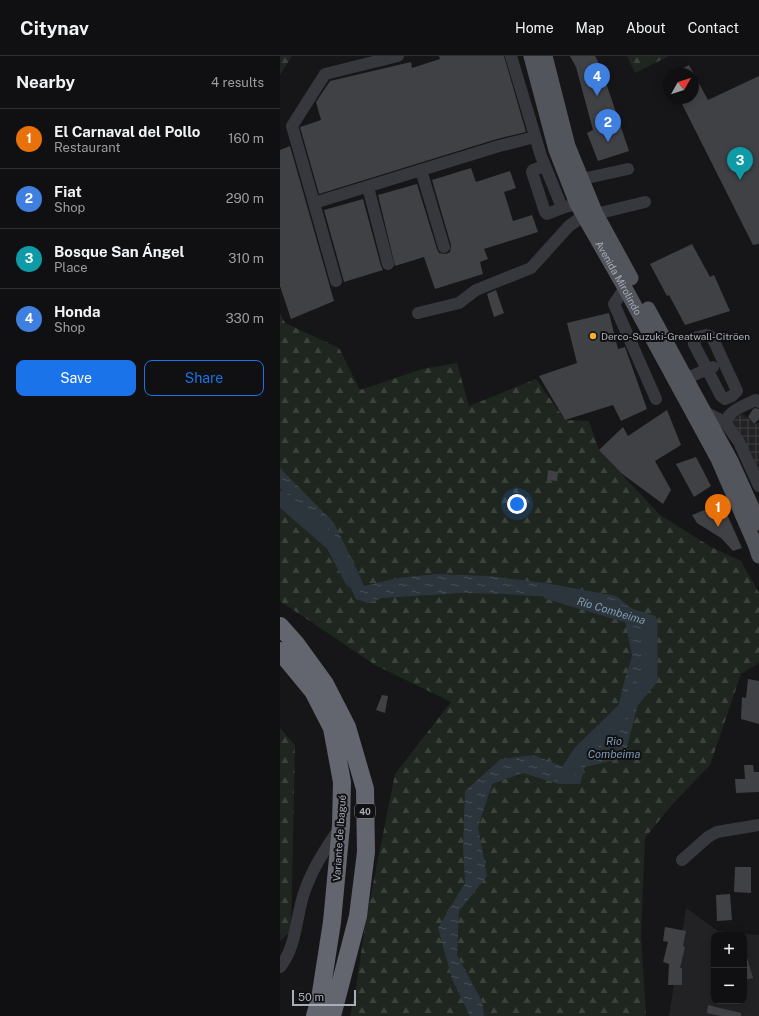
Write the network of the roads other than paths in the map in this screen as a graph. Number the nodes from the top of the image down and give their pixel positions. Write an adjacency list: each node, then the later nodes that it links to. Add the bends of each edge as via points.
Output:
1 (398, 56): 13 (street, via 325,74 292,126)
2 (511, 56): 5 (street)
3 (531, 56): 6 (main road, Avenida Mirolindo)
4 (545, 56): 10 (main road, Avenida Mirolindo, via 568,146)
5 (535, 137): 7 (street); 9 (street)
6 (556, 150): 7 (street); 14 (main road, Avenida Mirolindo)
7 (543, 161): 14 (street, via 561,205); 14 (street, via 532,172 544,212 550,214)
8 (628, 169): 10 (street)
9 (421, 170): 11 (street); 15 (street)
10 (582, 179): 14 (main road, Avenida Mirolindo)
11 (368, 187): 13 (street); 16 (street)
12 (645, 202): 14 (street)
13 (314, 203): 17 (street)
14 (580, 210): 18 (main road, Avenida Mirolindo); 19 (street, via 531,268 476,290 459,303); 22 (main road, Avenida Mirolindo)
15 (444, 247)
16 (388, 264)
17 (336, 281)
18 (625, 288): 23 (street, via 614,304); 29 (main road, Avenida Mirolindo, via 718,459)
19 (418, 313)
20 (724, 363): 21 (street); 21 (street, via 710,336 697,337 694,344); 21 (street, via 737,391 726,400 720,396)
21 (707, 370): 22 (street)
22 (687, 378): 25 (main road, Avenida Mirolindo)
23 (656, 399)
24 (759, 402): 26 (street, via 756,400 748,403 730,413)
25 (705, 412): 26 (street); 28 (main road, Avenida Mirolindo)
26 (725, 422): 27 (street, via 739,442)
27 (759, 486)
28 (759, 523)
29 (759, 556)
30 (280, 626): 37 (highway, 40, via 325,684 347,727 364,790 366,852 358,916)
31 (280, 651): 33 (highway, Variante de Ibagué / 40, via 313,691 332,728 342,782)
32 (759, 824): 34 (street, via 717,832)
33 (341, 826): 35 (street, via 326,846 304,891 292,942); 36 (highway, Variante de Ibagué / 40, via 332,922)
34 (682, 860)
35 (280, 967)
36 (315, 1016)
37 (332, 1016)

